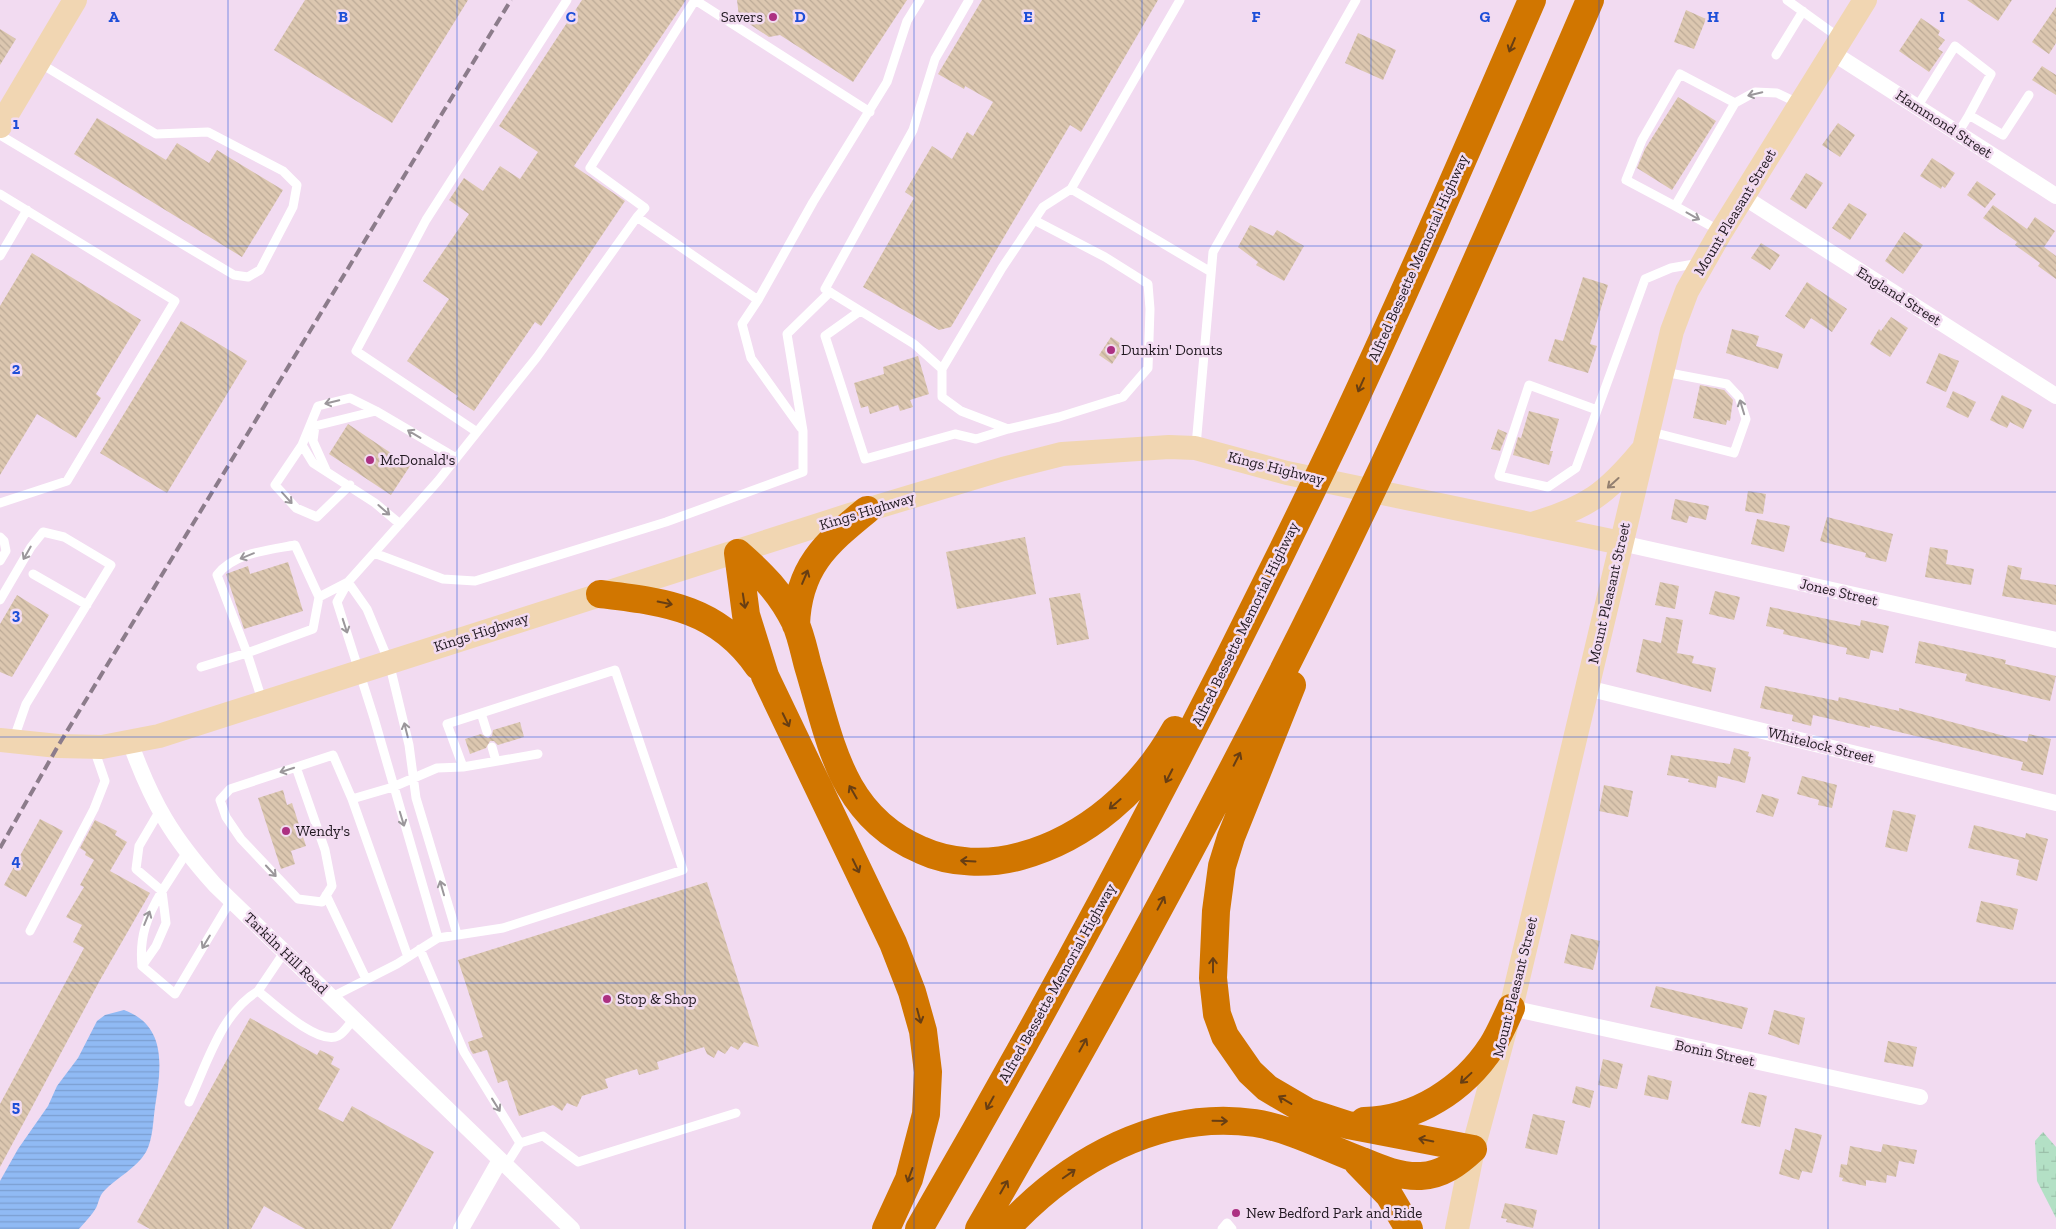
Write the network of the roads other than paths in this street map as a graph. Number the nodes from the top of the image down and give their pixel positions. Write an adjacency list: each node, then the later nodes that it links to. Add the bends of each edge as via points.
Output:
1 (76, 0): 14 (main road)
2 (567, 0): 46 (lane, via 426,220 356,351)
3 (920, 0): 19 (lane, via 907,21 887,82)
4 (969, 0): 36 (lane, via 934,59 914,130 825,290)
5 (1180, 0): 24 (lane)
6 (1356, 0): 35 (lane, via 1213,252)
7 (1532, 0): 64 (highway, Alfred Bessette Memorial Highway, one-way to 64, via 1361,386)
8 (1590, 0): 61 (highway, via 1419,389)
9 (1787, 0): 11 (lane)
10 (1865, 0): 12 (main road, Mount Pleasant Street)
11 (1803, 11): 12 (lane); 13 (lane)
12 (1837, 46): 17 (main road, Mount Pleasant Street); 18 (street, Hammond Street)
13 (1776, 55)
14 (38, 62): 21 (main road); 23 (lane, via 156,134 208,132 283,171 297,185 293,207 260,270 248,277 234,274)
15 (2029, 95): 20 (lane, via 2003,136)
16 (1735, 103): 17 (lane, one-way to 16, via 1777,92 1755,92); 28 (lane); 28 (lane, via 1680,74 1675,82 1642,140 1626,180)
17 (1801, 104): 26 (main road, Mount Pleasant Street)
18 (1917, 107): 20 (lane, via 1955,46 1991,74); 22 (street, Hammond Street)
19 (870, 112): 30 (lane, via 695,0 590,168 645,208); 37 (lane, via 813,202)
20 (1969, 115): 22 (lane)
21 (0, 126)
22 (1958, 133): 27 (street, Hammond Street)
23 (0, 135)
24 (1071, 190): 31 (lane, via 1043,207); 35 (lane)
25 (0, 194): 29 (lane)
26 (1742, 196): 32 (main road, Mount Pleasant Street); 41 (street, England Street)
27 (2056, 196)
28 (1675, 206): 32 (lane, one-way to 32)
29 (27, 210): 33 (lane); 53 (lane, via 175,301 67,481)
30 (637, 216): 37 (lane); 46 (lane, via 537,357)
31 (1034, 220): 39 (lane); 44 (lane, via 1148,284 1148,368 1122,397)
32 (1721, 231): 34 (main road, Mount Pleasant Street)
33 (0, 256)
34 (1703, 263): 40 (main road, Mount Pleasant Street, via 1679,310); 42 (lane, via 1671,268 1645,278)
35 (1211, 272): 49 (lane)
36 (830, 292): 38 (lane); 45 (lane, via 786,334)
37 (758, 300): 45 (lane, via 742,324 751,358)
38 (860, 311): 39 (lane, via 914,344); 44 (lane, via 825,336 865,459 955,434 976,439)
39 (942, 370): 44 (lane, via 942,397 961,411)
40 (1662, 371): 47 (main road, Mount Pleasant Street); 47 (lane, one-way to 40, via 1734,453 1746,419 1739,397 1727,384)
41 (2056, 396)
42 (1597, 410): 42 (lane, via 1576,468 1548,487 1499,476 1529,385)
43 (376, 411): 48 (lane, one-way to 48, via 350,398 318,406); 50 (lane, one-way to 43); 51 (lane, via 315,426 313,441)
44 (1008, 428)
45 (803, 431): 59 (lane, via 803,472 666,522 475,581 443,579)
46 (477, 432): 50 (lane)
47 (1647, 439): 56 (main road, one-way to 56, via 1617,480 1593,500 1565,515); 58 (main road, Mount Pleasant Street)
48 (302, 445): 51 (lane, via 313,463); 52 (lane, one-way to 52, via 275,485 296,508 317,517)
49 (1196, 448): 54 (main road, Kings Highway, via 1080,452 1042,458); 56 (main road, Kings Highway, via 1287,473)
50 (456, 458): 55 (lane)
51 (326, 471): 52 (lane)
52 (350, 485): 55 (lane, one-way to 55)
53 (0, 503)
54 (867, 510): 60 (main road, Kings Highway); 70 (highway, one-way to 54, via 801,587 808,570 829,543)
55 (400, 524): 59 (lane)
56 (1531, 524): 58 (main road, Kings Highway)
57 (0, 537): 62 (lane, via 6,551)
58 (1621, 544): 71 (street, Jones Street); 77 (main road, Mount Pleasant Street)
59 (374, 553): 65 (lane)
60 (738, 553): 66 (main road, Kings Highway); 70 (highway, via 778,592); 76 (highway, one-way to 76, via 746,615)
61 (1340, 556): 113 (highway, one-way to 61, via 1308,1112 1267,1088 1236,1054 1217,1014 1213,963 1218,889 1232,837); 122 (highway, one-way to 61, via 1166,895)
62 (0, 561)
63 (33, 574): 69 (lane)
64 (1269, 576): 70 (highway, one-way to 70, via 1167,744 1147,772 1121,799 1079,831 1035,853 984,862 928,854 905,844 865,812 852,793 833,749); 121 (highway, Alfred Bessette Memorial Highway, one-way to 121, via 1103,901)
65 (348, 582): 67 (lane); 73 (lane, via 367,608); 75 (lane, one-way to 75, via 337,602)
66 (600, 594): 73 (main road, Kings Highway); 76 (highway, one-way to 76, via 650,600 690,610 735,640)
67 (319, 597): 72 (lane, via 313,629); 72 (lane, one-way to 72, via 295,545 255,553 224,566 217,576)
68 (0, 600): 69 (lane, one-way to 68, via 111,565 64,537 44,532 31,546)
69 (87, 605): 81 (lane)
70 (796, 625)
71 (2056, 640)
72 (247, 653): 74 (lane); 78 (lane)
73 (389, 662): 75 (main road, Kings Highway); 89 (lane, one-way to 73)
74 (201, 668)
75 (358, 672): 78 (main road, Kings Highway); 90 (lane)
76 (765, 676): 120 (highway, one-way to 120, via 893,943 923,1031 928,1072 926,1114 912,1171)
77 (1587, 688): 92 (street, Whitelock Street); 108 (main road, Mount Pleasant Street)
78 (263, 703): 82 (main road, Kings Highway)
79 (481, 713): 80 (lane); 88 (lane, via 447,724); 99 (lane, via 614,670 683,870 503,928)
80 (487, 732)
81 (6, 741): 83 (main road)
82 (130, 742): 83 (main road); 93 (street, Tarkiln Hill Road)
83 (93, 747): 98 (lane, via 105,781 94,809)
84 (492, 747): 86 (lane)
85 (538, 754): 86 (lane)
86 (496, 761): 88 (lane)
87 (296, 767): 91 (lane, via 333,756); 96 (lane, via 326,850 332,886); 96 (lane, one-way to 96, via 230,789 220,800 226,817 241,839 298,899 322,902)
88 (463, 767): 89 (lane, via 437,768)
89 (414, 779): 90 (lane); 99 (lane, one-way to 89, via 416,798)
90 (393, 788): 91 (lane); 100 (lane, one-way to 100)
91 (352, 799): 103 (lane)
92 (2056, 803)
93 (159, 812): 94 (street, Tarkiln Hill Road); 95 (lane, via 139,846 136,869)
94 (187, 852): 95 (lane); 97 (street, Tarkiln Hill Road)
95 (162, 891): 104 (lane, one-way to 95, via 140,947 144,928); 104 (lane, via 166,923)
96 (326, 895): 105 (lane)
97 (231, 900): 102 (street, Tarkiln Hill Road); 104 (lane, one-way to 104, via 175,994)
98 (30, 932)
99 (457, 934): 100 (lane)
100 (438, 938): 101 (lane)
101 (420, 949): 103 (lane); 114 (lane, one-way to 114, via 464,1052)
102 (285, 951): 106 (lane); 107 (street, Tarkiln Hill Road)
103 (408, 957): 105 (lane)
104 (142, 966)
105 (366, 979): 107 (lane)
106 (258, 991): 109 (lane, via 308,1031 337,1036); 111 (lane, via 233,1012)
107 (332, 997): 109 (street, Tarkiln Hill Road)
108 (1511, 1008): 110 (street, Bonin Street); 113 (highway, one-way to 113, via 1480,1063 1447,1093 1427,1105 1388,1118); 115 (main road, Mount Pleasant Street)
109 (354, 1019): 117 (street, Tarkiln Hill Road)
110 (1920, 1097)
111 (189, 1102)
112 (736, 1113): 114 (lane, via 578,1162 543,1136)
113 (1330, 1120): 115 (highway, one-way to 113)
114 (520, 1143): 117 (lane)
115 (1474, 1149): 116 (highway, via 1447,1169 1420,1176 1395,1173); 127 (main road, Mount Pleasant Street)
116 (1347, 1155): 123 (highway, one-way to 116, via 1033,1202 1079,1167 1130,1140 1185,1123 1215,1121 1269,1126); 126 (highway, via 1377,1180)
117 (503, 1162): 118 (street); 119 (street, Tarkiln Hill Road)
118 (461, 1229)
119 (572, 1229)
120 (886, 1229)
121 (919, 1229)
122 (979, 1229)
123 (1006, 1229)
124 (1222, 1229): 125 (lane, via 1227,1223)
125 (1232, 1229)
126 (1409, 1229)
127 (1457, 1229)

